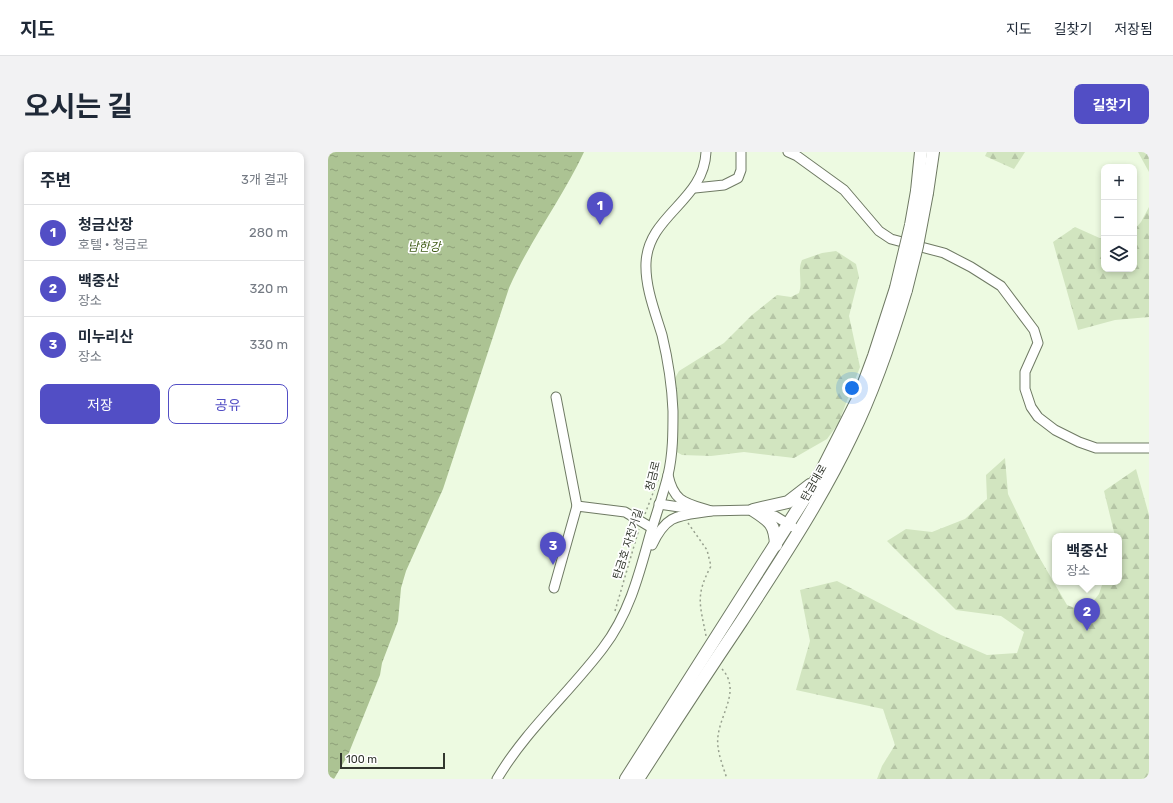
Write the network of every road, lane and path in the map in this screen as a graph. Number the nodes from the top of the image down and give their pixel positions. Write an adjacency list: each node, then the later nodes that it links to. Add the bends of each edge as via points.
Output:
1 (706, 152): 6 (street, 청금로, via 703,170)
2 (741, 152): 6 (street, via 741,170 738,178 724,185)
3 (788, 152): 10 (street, via 844,190 879,231 891,240 944,253 1001,286 1034,330 1038,343 1026,372 1025,388 1031,406 1043,422 1072,439 1096,448)
4 (922, 152): 7 (main road, 탄금대로)
5 (933, 152): 7 (main road, 탄금대로)
6 (695, 188): 11 (street, 청금로, via 653,236 646,262 649,288 671,383 672,433)
7 (922, 192): 8 (main road, 탄금대로, bridge, via 911,225)
8 (901, 289): 12 (main road, 탄금대로, via 858,399); 21 (main road, 탄금대로, via 891,341 852,436)
9 (556, 397): 15 (street)
10 (1149, 448)
11 (668, 474): 14 (street, 청금로); 17 (street, via 671,489 676,496 686,503)
12 (820, 474): 16 (main road, via 802,493 788,502); 21 (main road, 탄금대로)
13 (658, 479): 19 (path, 탄금호 자전거길)
14 (659, 504): 17 (street); 20 (street, 청금로)
15 (577, 506): 19 (street, via 625,512); 24 (street)
16 (753, 510): 17 (street); 21 (street, via 775,516); 22 (main road, via 769,521 776,533)
17 (711, 511): 18 (street)
18 (683, 516): 23 (street, via 666,522 659,529); 26 (path, via 707,550 711,566 702,583 699,600)
19 (642, 521): 20 (street); 25 (path, 탄금호 자전거길)
20 (652, 528): 23 (street, 청금로)
21 (794, 528): 22 (main road, 탄금대로); 30 (main road, 탄금대로)
22 (776, 545): 29 (main road, 탄금대로)
23 (641, 568): 28 (street, 청금로, via 628,607 615,632 512,755)
24 (554, 588)
25 (614, 616)
26 (707, 642)
27 (722, 669): 31 (path, via 729,677 731,689 718,737)
28 (498, 779)
29 (626, 779)
30 (638, 779)
31 (727, 779)

